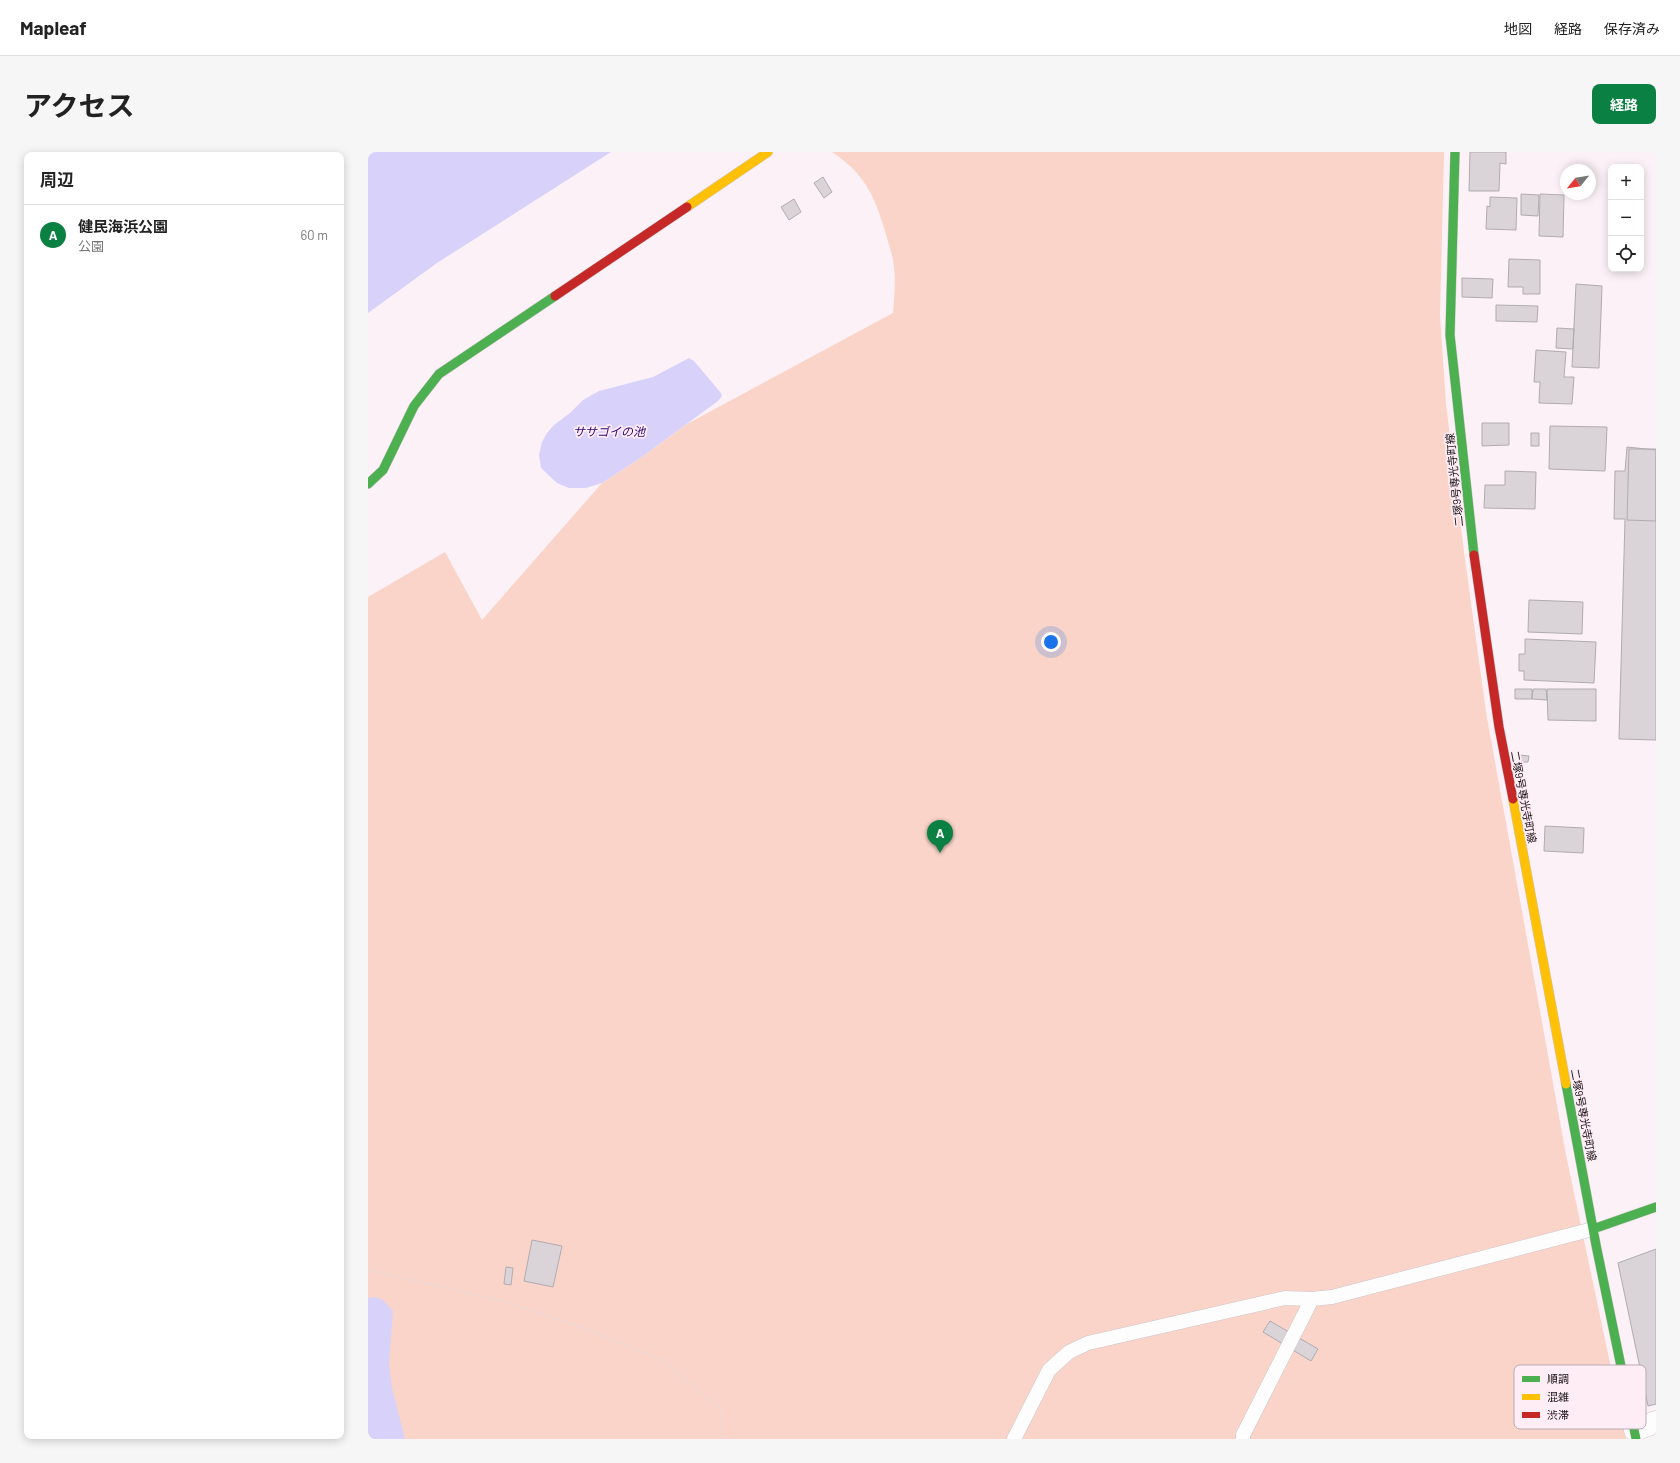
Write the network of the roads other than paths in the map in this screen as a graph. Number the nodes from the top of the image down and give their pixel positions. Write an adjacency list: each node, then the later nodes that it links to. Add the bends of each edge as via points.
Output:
1 (768, 152): 3 (street, via 439,374 414,406 383,470)
2 (1455, 152): 5 (street, 二塚9号専光寺町線, via 1450,335 1473,548 1499,727)
3 (368, 484)
4 (1656, 1207): 5 (street)
5 (1593, 1229): 6 (lane, via 1332,1297); 7 (street, 二塚9号専光寺町線)
6 (1312, 1299): 12 (lane, via 1285,1298 1088,1343 1069,1352 1049,1370); 13 (lane)
7 (1621, 1365)
8 (1656, 1422): 9 (street)
9 (1646, 1428)
10 (1644, 1429): 11 (street)
11 (1635, 1434)
12 (1014, 1439)
13 (1243, 1439)

